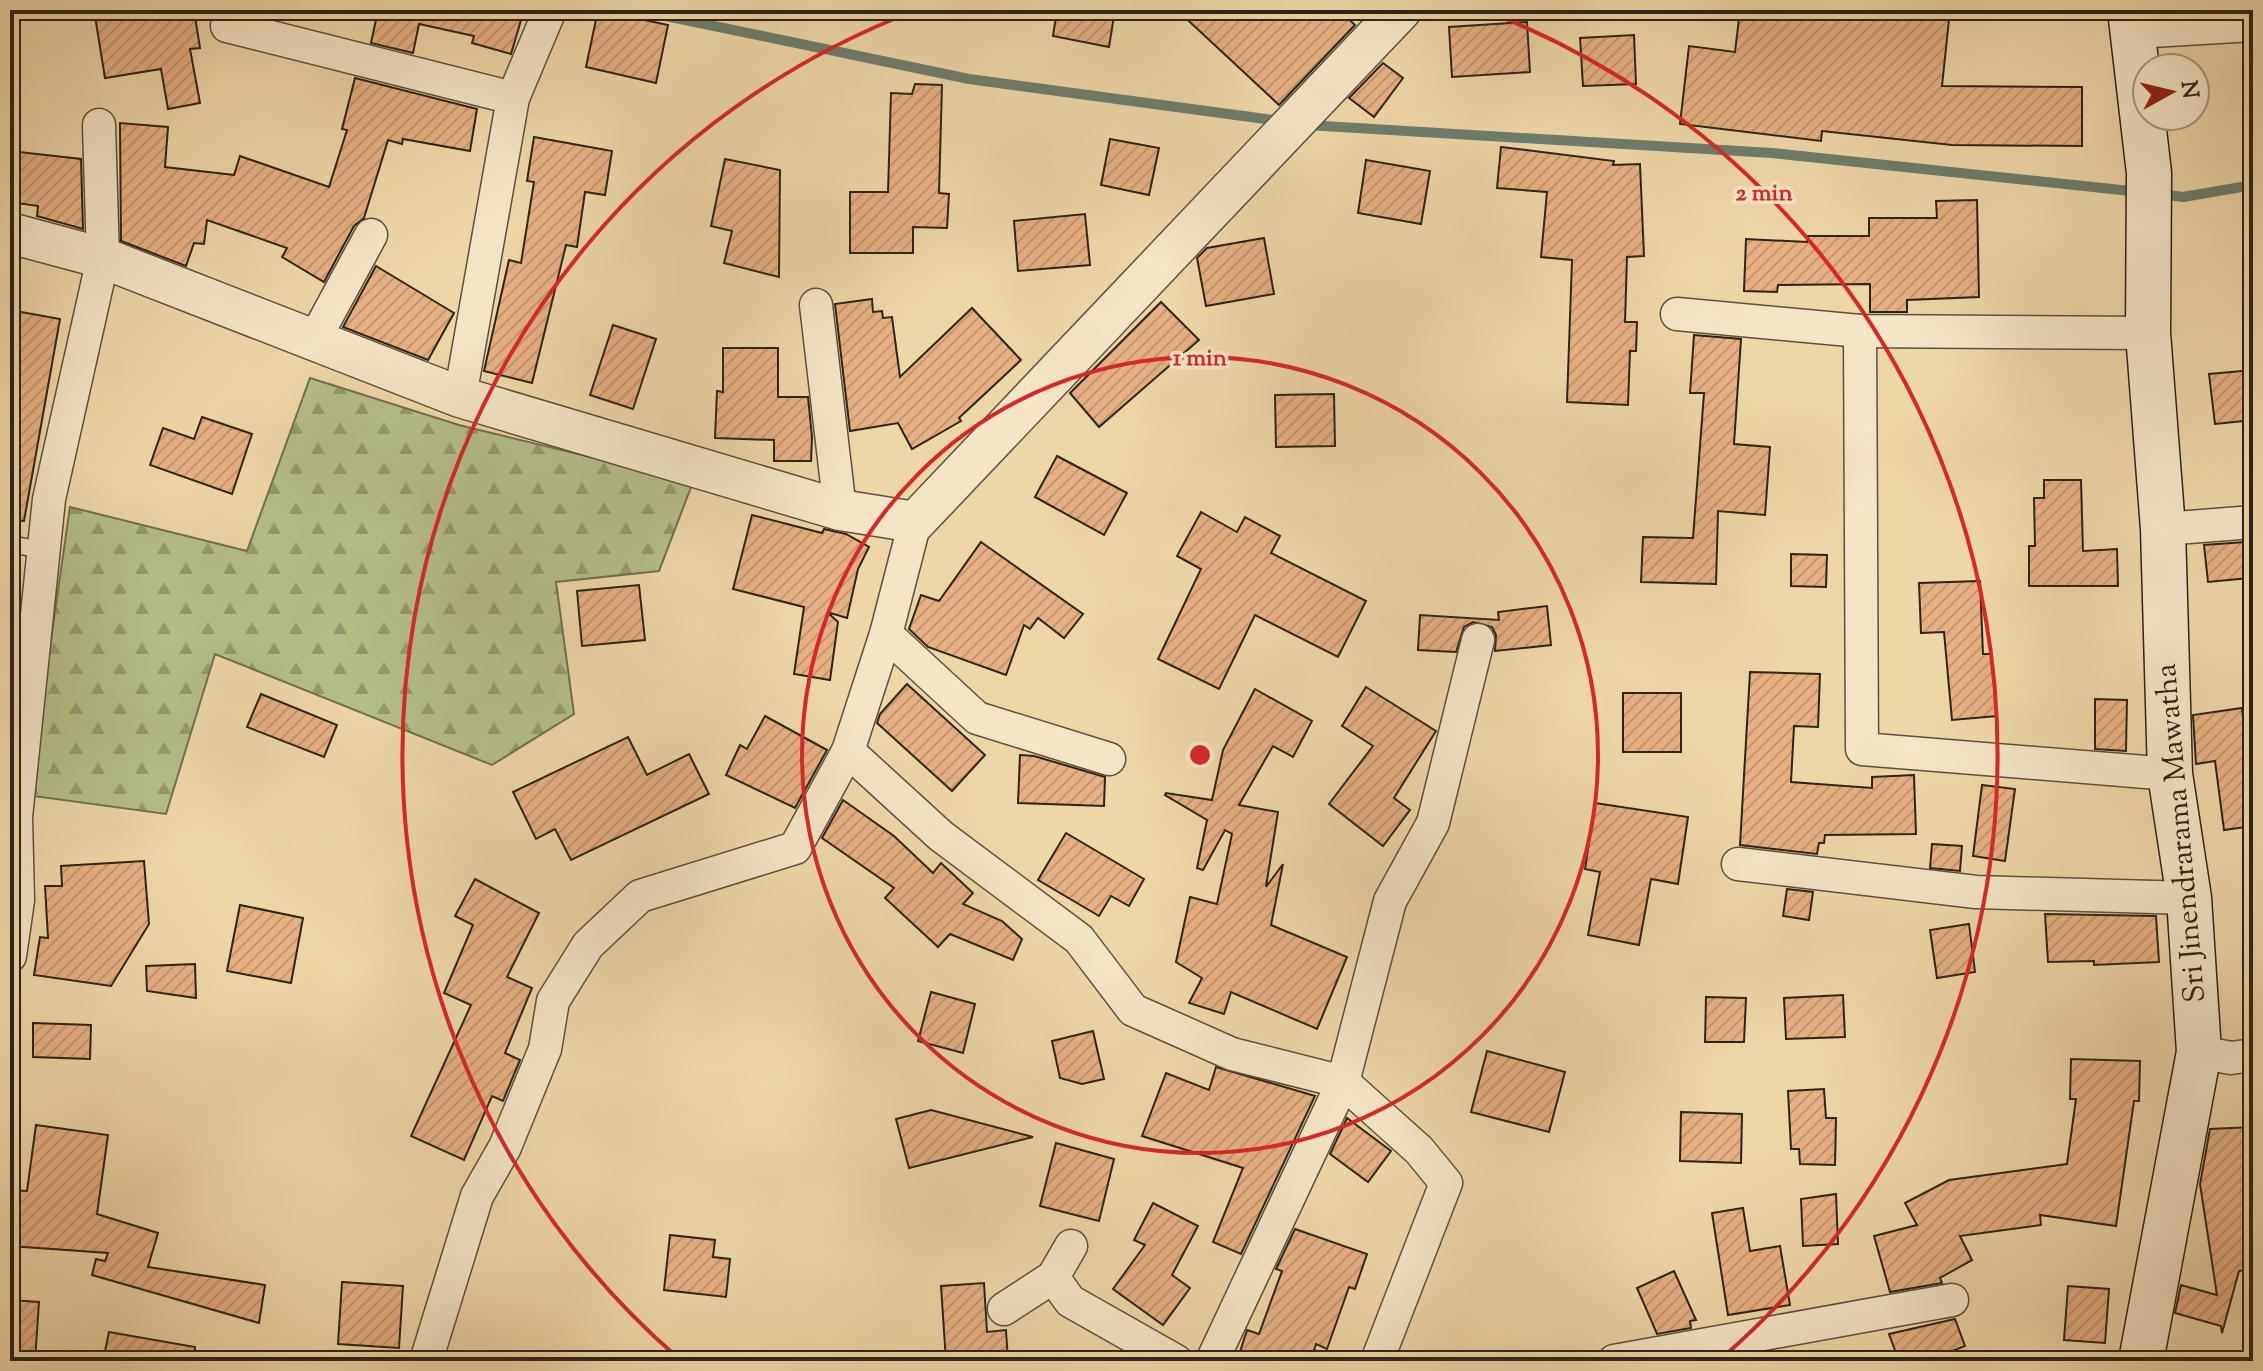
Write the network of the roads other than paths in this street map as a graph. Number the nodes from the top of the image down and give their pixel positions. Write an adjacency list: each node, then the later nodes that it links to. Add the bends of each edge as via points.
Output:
1 (550, 10): 6 (street)
2 (1401, 10): 18 (street)
3 (2133, 21): 4 (street); 14 (main road, Sri Jinendrarama Mawatha, via 2148,189)
4 (2253, 25)
5 (227, 26): 6 (street)
6 (513, 98): 16 (street)
7 (99, 125): 10 (street)
8 (10, 233): 10 (street)
9 (371, 235): 15 (street)
10 (103, 258): 15 (street); 22 (street)
11 (816, 305): 17 (street)
12 (1677, 314): 13 (street)
13 (1860, 331): 14 (street); 27 (street, via 1862,749)
14 (2148, 333): 20 (main road, Sri Jinendrarama Mawatha)
15 (313, 342): 16 (street)
16 (460, 397): 17 (street)
17 (840, 510): 18 (street)
18 (915, 522): 23 (street)
19 (2253, 522): 20 (street)
20 (2163, 529): 27 (main road, Sri Jinendrarama Mawatha)
21 (10, 544): 22 (lane)
22 (42, 550): 30 (street, via 16,817 18,900)
23 (886, 634): 25 (street); 26 (street, via 977,718)
24 (1478, 640): 33 (street, via 1433,823 1390,901)
25 (848, 751): 33 (street, via 941,836 1079,939 1133,1010 1232,1054); 38 (street, via 795,848 640,896 588,945 553,1001 545,1049 505,1147 477,1196)
26 (1109, 759)
27 (2170, 774): 29 (main road, Sri Jinendrarama Mawatha)
28 (1738, 864): 29 (street, via 1976,892)
29 (2189, 898): 31 (main road, Sri Jinendrarama Mawatha)
30 (10, 956)
31 (2199, 1052): 32 (street, via 2231,1058); 43 (main road, Sri Jinendrarama Mawatha)
32 (2253, 1055)
33 (1343, 1082): 40 (street); 41 (street, via 1419,1150 1446,1183)
34 (1071, 1246): 35 (street)
35 (1053, 1277): 37 (street); 39 (street, via 1070,1301)
36 (1952, 1300): 42 (street)
37 (1004, 1309)
38 (426, 1361)
39 (1176, 1361)
40 (1212, 1361)
41 (1377, 1361)
42 (1614, 1361)
43 (2141, 1361)

